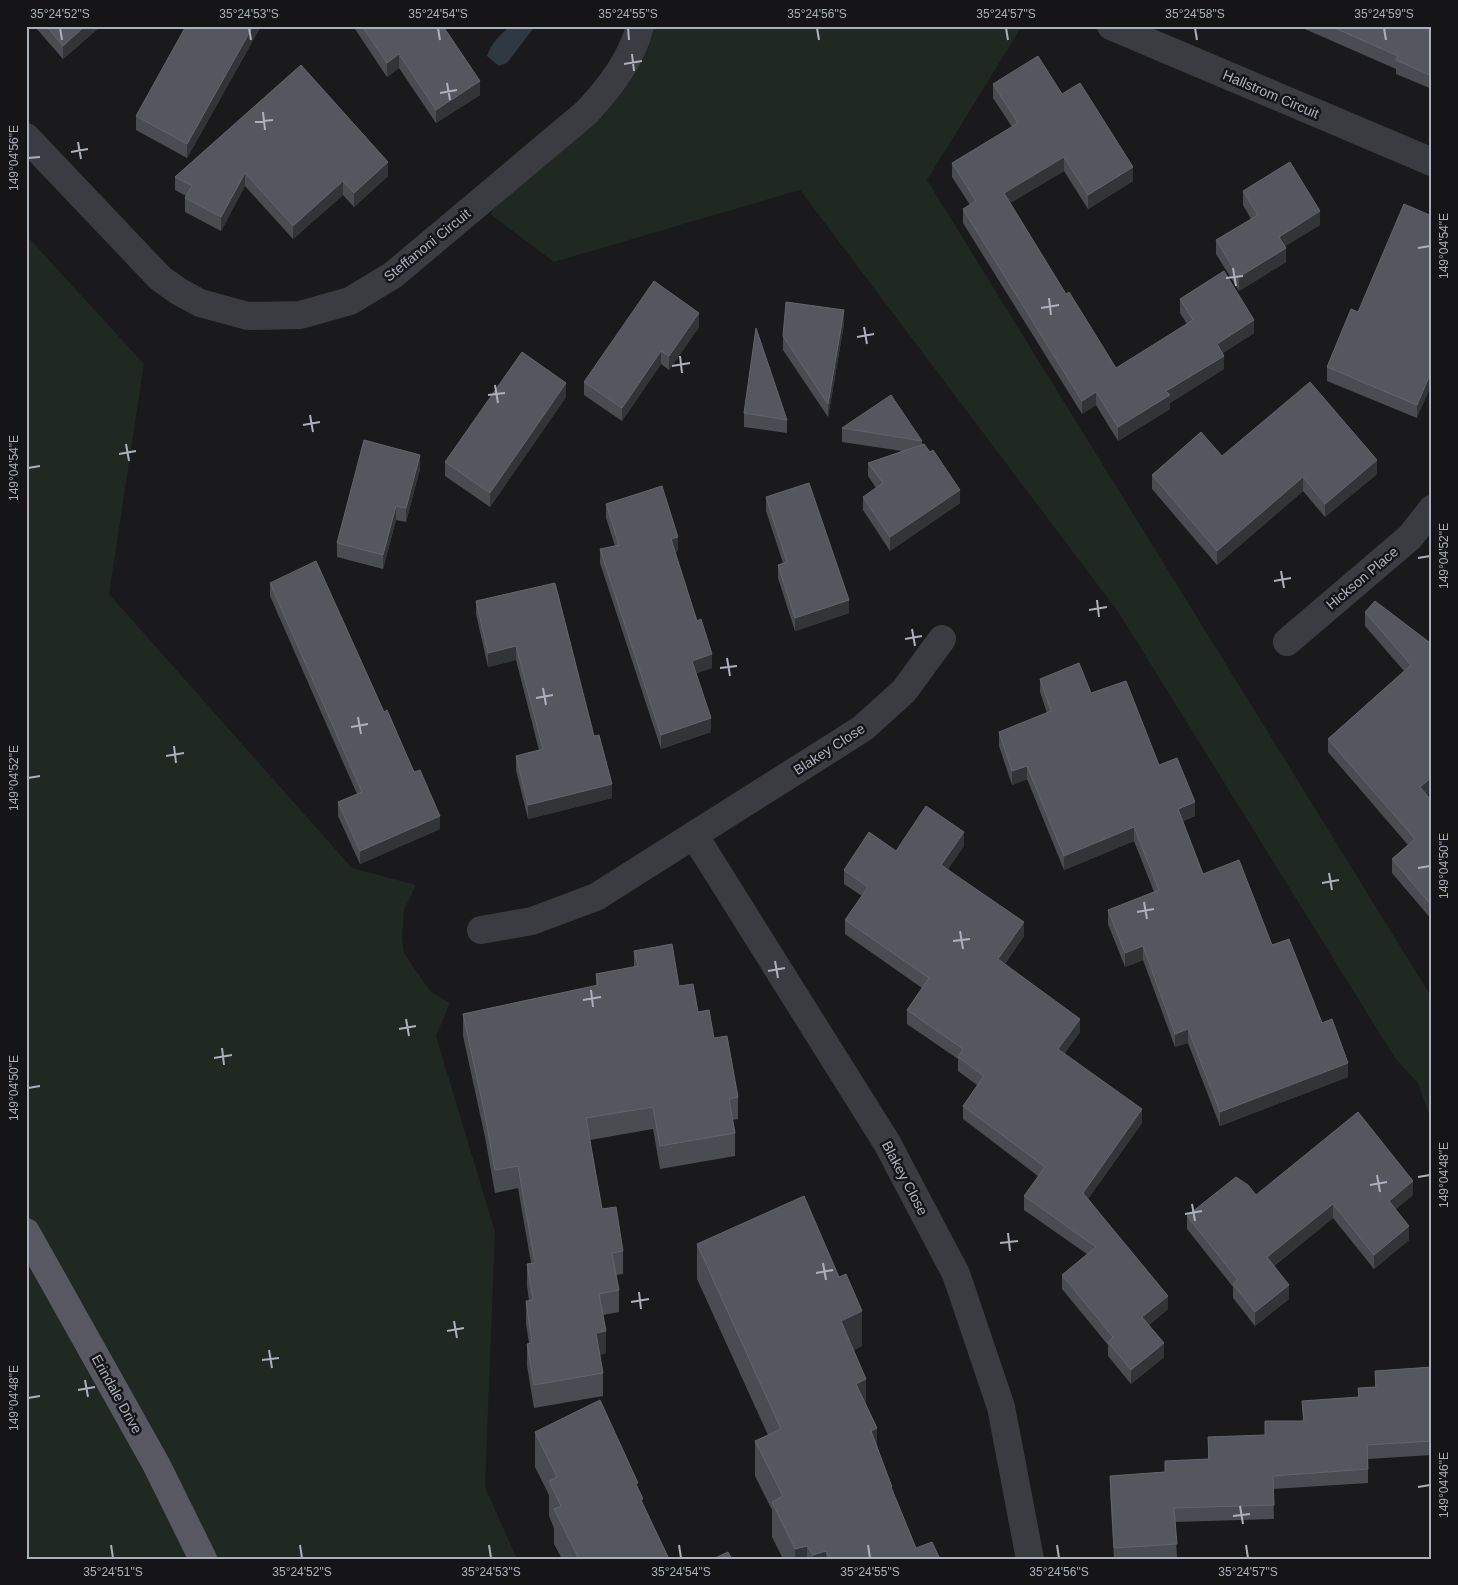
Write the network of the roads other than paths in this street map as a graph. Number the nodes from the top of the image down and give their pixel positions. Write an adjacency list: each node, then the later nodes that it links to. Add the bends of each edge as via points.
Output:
1 (640, 26): 3 (street, Steffanoni Circuit, via 637,41 607,90 587,112 393,275 350,301 300,315 248,316 200,303 178,291 160,278)
2 (1111, 26): 4 (street, Hallstrom Circuit)
3 (26, 137)
4 (1432, 162)
5 (1432, 508): 7 (street, Hickson Place, via 1410,537)
6 (942, 639): 8 (street, Blakey Close, via 904,691 863,728)
7 (1287, 642)
8 (694, 835): 9 (street, Blakey Close, via 596,897 532,921); 12 (street, Blakey Close, via 888,1143 956,1274 1002,1407)
9 (481, 930)
10 (26, 1232): 11 (main road, Erindale Drive, via 156,1464)
11 (203, 1559)
12 (1030, 1559)

